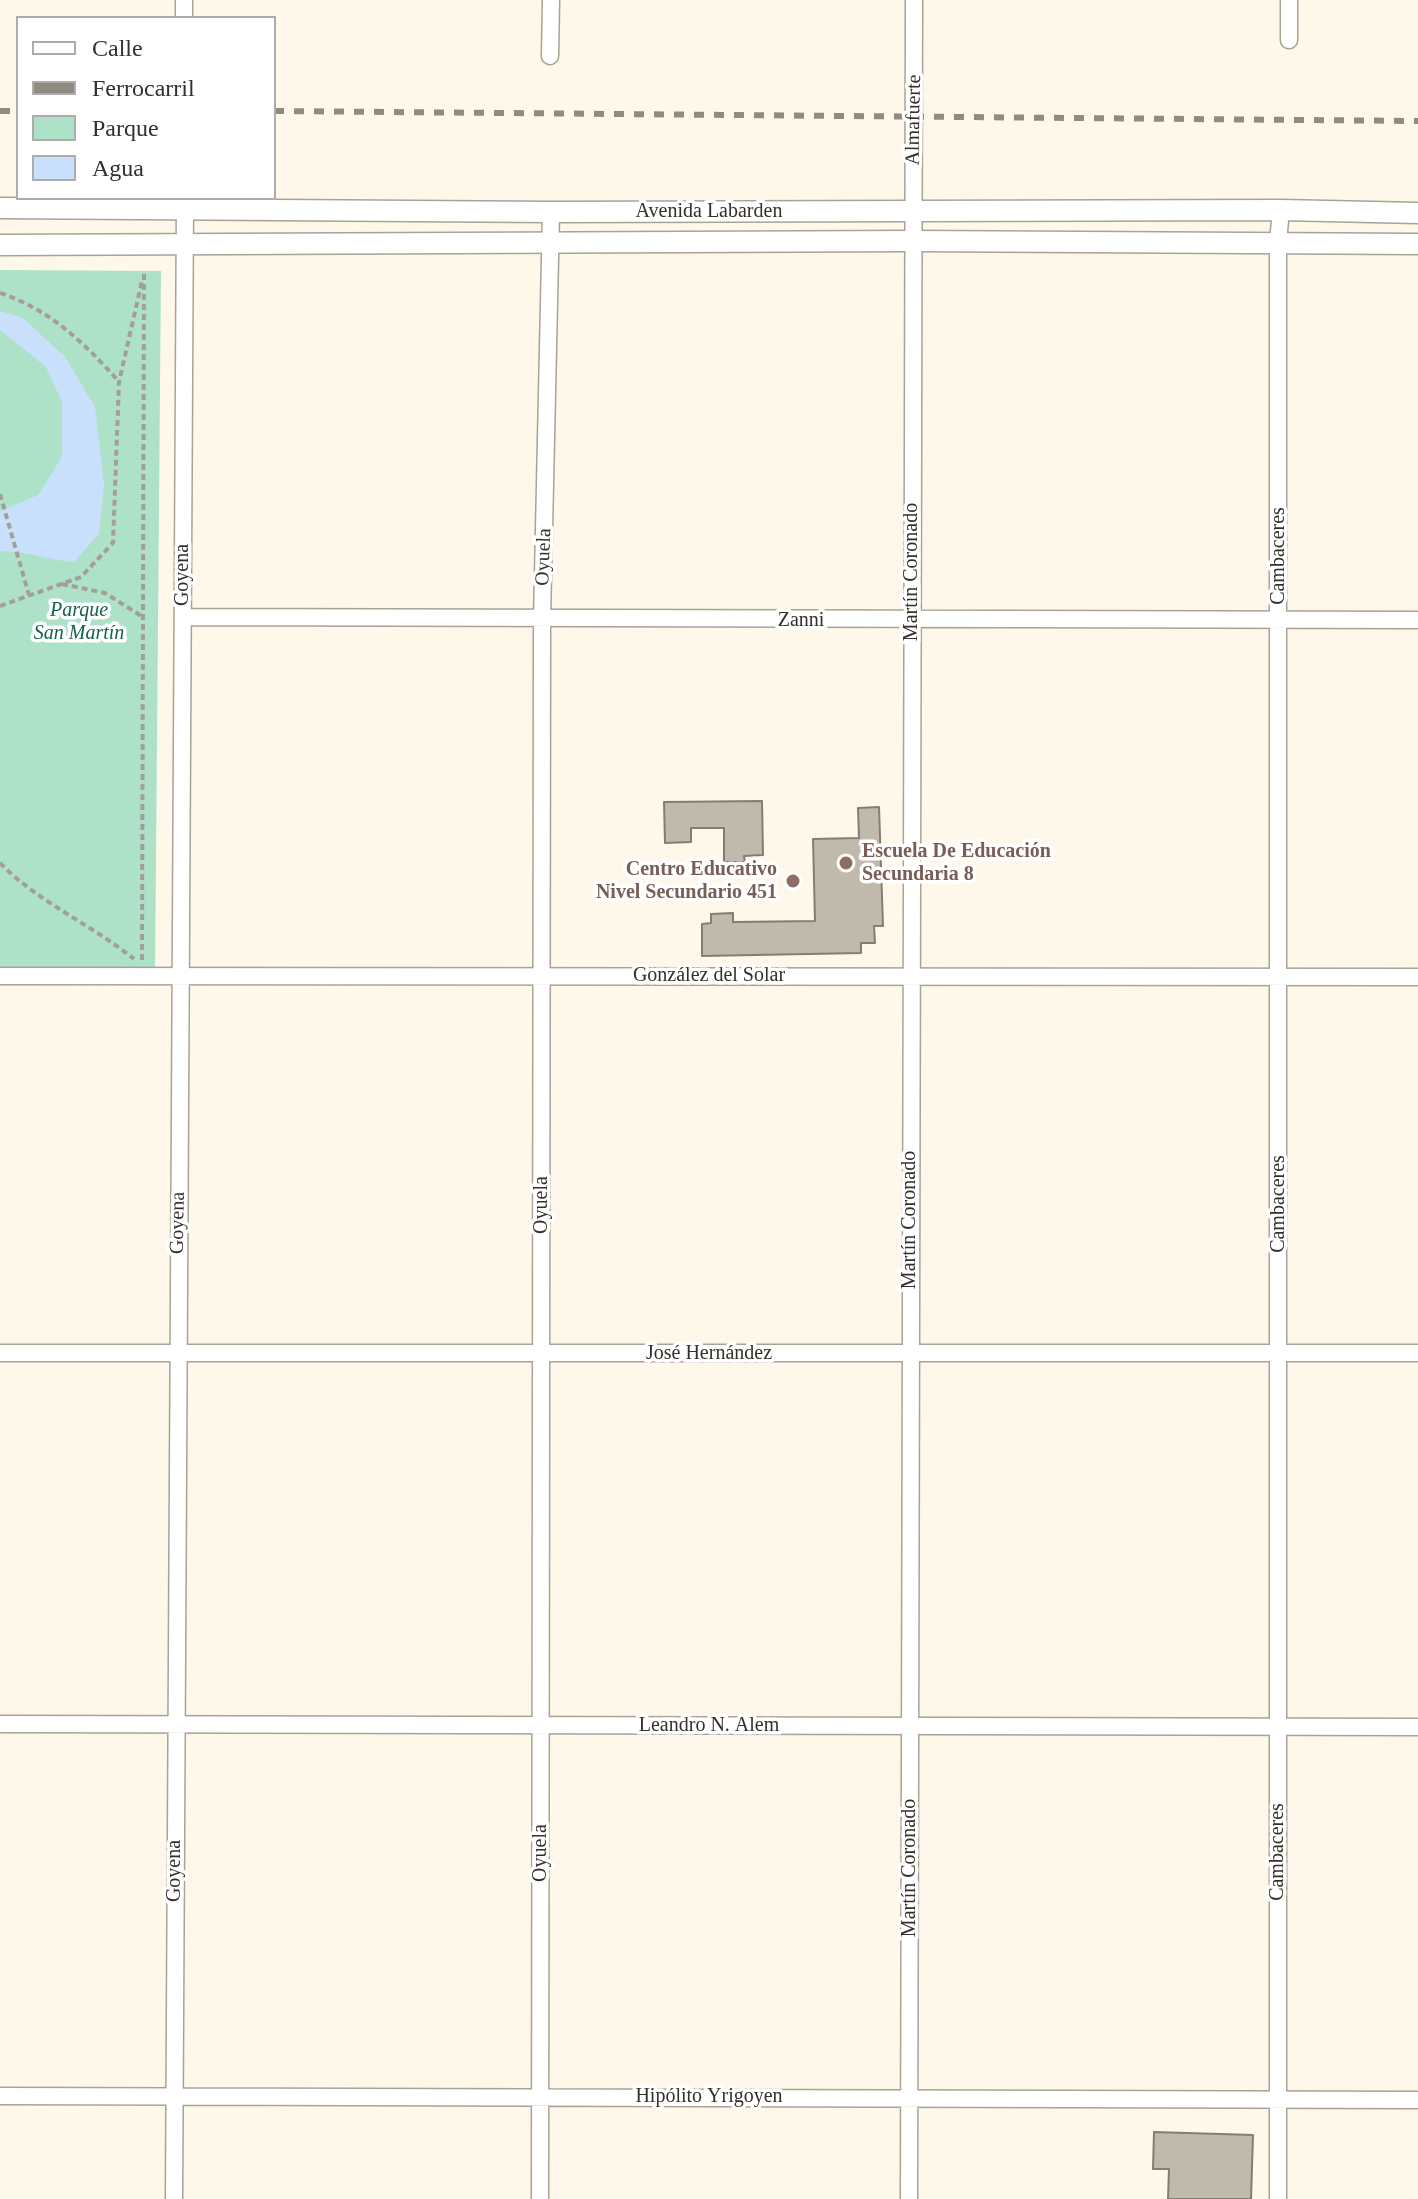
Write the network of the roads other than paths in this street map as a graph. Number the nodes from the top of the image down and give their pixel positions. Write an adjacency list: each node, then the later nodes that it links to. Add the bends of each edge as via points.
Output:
1 (551, 0): 5 (street)
2 (914, 0): 10 (street, Almafuerte)
3 (1289, 0): 4 (street)
4 (1289, 40)
5 (550, 56)
6 (185, 204): 7 (street, Avenida Labarden); 9 (street, Avenida Labarden); 17 (street, Goyena)
7 (0, 208)
8 (1281, 210): 10 (street, Avenida Labarden); 11 (street, Avenida Labarden); 13 (street, Cambaceres)
9 (551, 212): 10 (street, Avenida Labarden); 14 (street, Oyuela)
10 (912, 212): 12 (street, Almafuerte)
11 (1418, 213)
12 (912, 241): 13 (street, Avenida Labarden); 14 (street, Avenida Labarden); 21 (street, Martín Coronado)
13 (1278, 242): 15 (street, Avenida Labarden); 22 (street, Cambaceres)
14 (552, 243): 17 (street, Avenida Labarden); 19 (street, Oyuela)
15 (1418, 244)
16 (0, 245): 17 (street, Avenida Labarden)
17 (185, 246): 18 (street, Goyena)
18 (183, 617): 19 (street, Zanni); 24 (street, Goyena)
19 (542, 620): 21 (street, Zanni); 25 (street, Oyuela)
20 (1418, 620): 22 (street, Zanni)
21 (912, 621): 22 (street, Zanni); 26 (street, Martín Coronado)
22 (1279, 622): 27 (street, Cambaceres)
23 (0, 976): 24 (street, González del Solar)
24 (182, 976): 25 (street, González del Solar); 33 (street, Goyena)
25 (542, 976): 26 (street, González del Solar); 32 (street, Oyuela)
26 (911, 977): 27 (street, González del Solar); 34 (street, Martín Coronado)
27 (1279, 977): 28 (street, González del Solar); 29 (street, Cambaceres)
28 (1418, 977)
29 (1278, 1351): 31 (street, José Hernández); 34 (street, José Hernández); 39 (street, Cambaceres)
30 (0, 1353): 33 (street, José Hernández)
31 (1418, 1353)
32 (542, 1354): 33 (street, José Hernández); 34 (street, José Hernández); 37 (street, Oyuela)
33 (176, 1355): 35 (street, Goyena)
34 (910, 1355): 38 (street, Martín Coronado)
35 (175, 1723): 36 (street, Leandro N. Alem); 37 (street, Leandro N. Alem); 42 (street, Goyena)
36 (0, 1724)
37 (541, 1725): 38 (street, Leandro N. Alem); 43 (street, Oyuela)
38 (910, 1726): 39 (street, Leandro N. Alem); 44 (street, Martín Coronado)
39 (1278, 1727): 40 (street, Leandro N. Alem); 45 (street, Cambaceres)
40 (1418, 1727)
41 (0, 2096): 42 (street, Hipólito Yrigoyen)
42 (174, 2097): 43 (street, Hipólito Yrigoyen); 47 (street, Goyena)
43 (541, 2097): 44 (street, Hipólito Yrigoyen); 48 (street, Oyuela)
44 (910, 2098): 45 (street, Hipólito Yrigoyen); 49 (street, Martín Coronado)
45 (1278, 2099): 46 (street, Hipólito Yrigoyen); 50 (street, Cambaceres)
46 (1418, 2100)
47 (174, 2199)
48 (540, 2199)
49 (909, 2199)
50 (1278, 2199)

